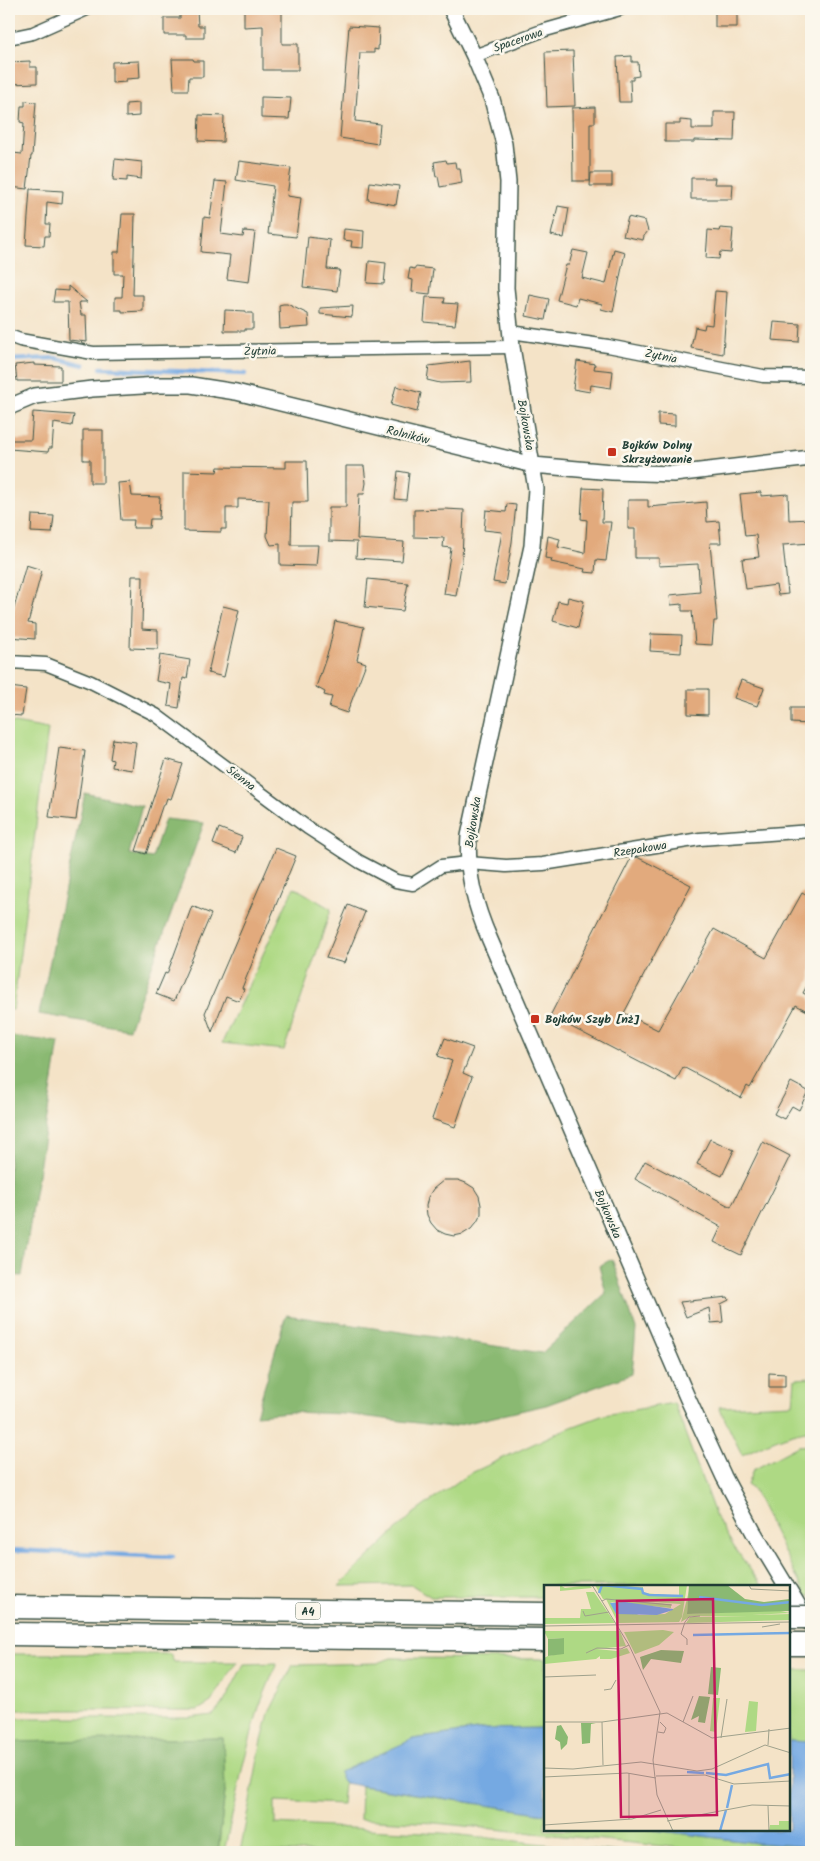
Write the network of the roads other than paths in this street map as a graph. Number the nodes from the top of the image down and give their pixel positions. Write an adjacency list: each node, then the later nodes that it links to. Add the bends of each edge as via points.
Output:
1 (88, 9): 4 (street, via 33,33)
2 (451, 9): 5 (street, Bojkowska)
3 (620, 9): 5 (street, Spacerowa, via 542,31)
4 (9, 38)
5 (474, 56): 7 (street, Bojkowska, via 492,99 504,144 508,182 506,288)
6 (9, 336): 7 (street, Żytnia, via 93,353)
7 (512, 339): 8 (street, Żytnia, via 608,346 763,376); 11 (street, Bojkowska)
8 (811, 377)
9 (9, 407): 11 (street, Rolników, via 35,396 92,389 191,385 236,392)
10 (811, 458): 11 (street, Rolników, via 674,474)
11 (534, 466): 14 (street, Bojkowska, via 536,489 532,546 474,810)
12 (9, 662): 14 (street, Sienna, via 46,664 91,682 156,715 308,828 396,881 413,884 441,866)
13 (811, 831): 14 (street, Rzepakowa, via 700,839 543,864)
14 (468, 863): 15 (street, Bojkowska, via 473,895 484,926 687,1397 724,1477)
15 (785, 1585)
16 (790, 1592): 21 (street)
17 (9, 1607): 18 (highway, A4)
18 (544, 1614)
19 (790, 1617): 20 (highway, bridge)
20 (811, 1617)
21 (811, 1628)
22 (9, 1634): 23 (highway, A4)
23 (544, 1640)
24 (790, 1644): 25 (highway)
25 (811, 1644)

